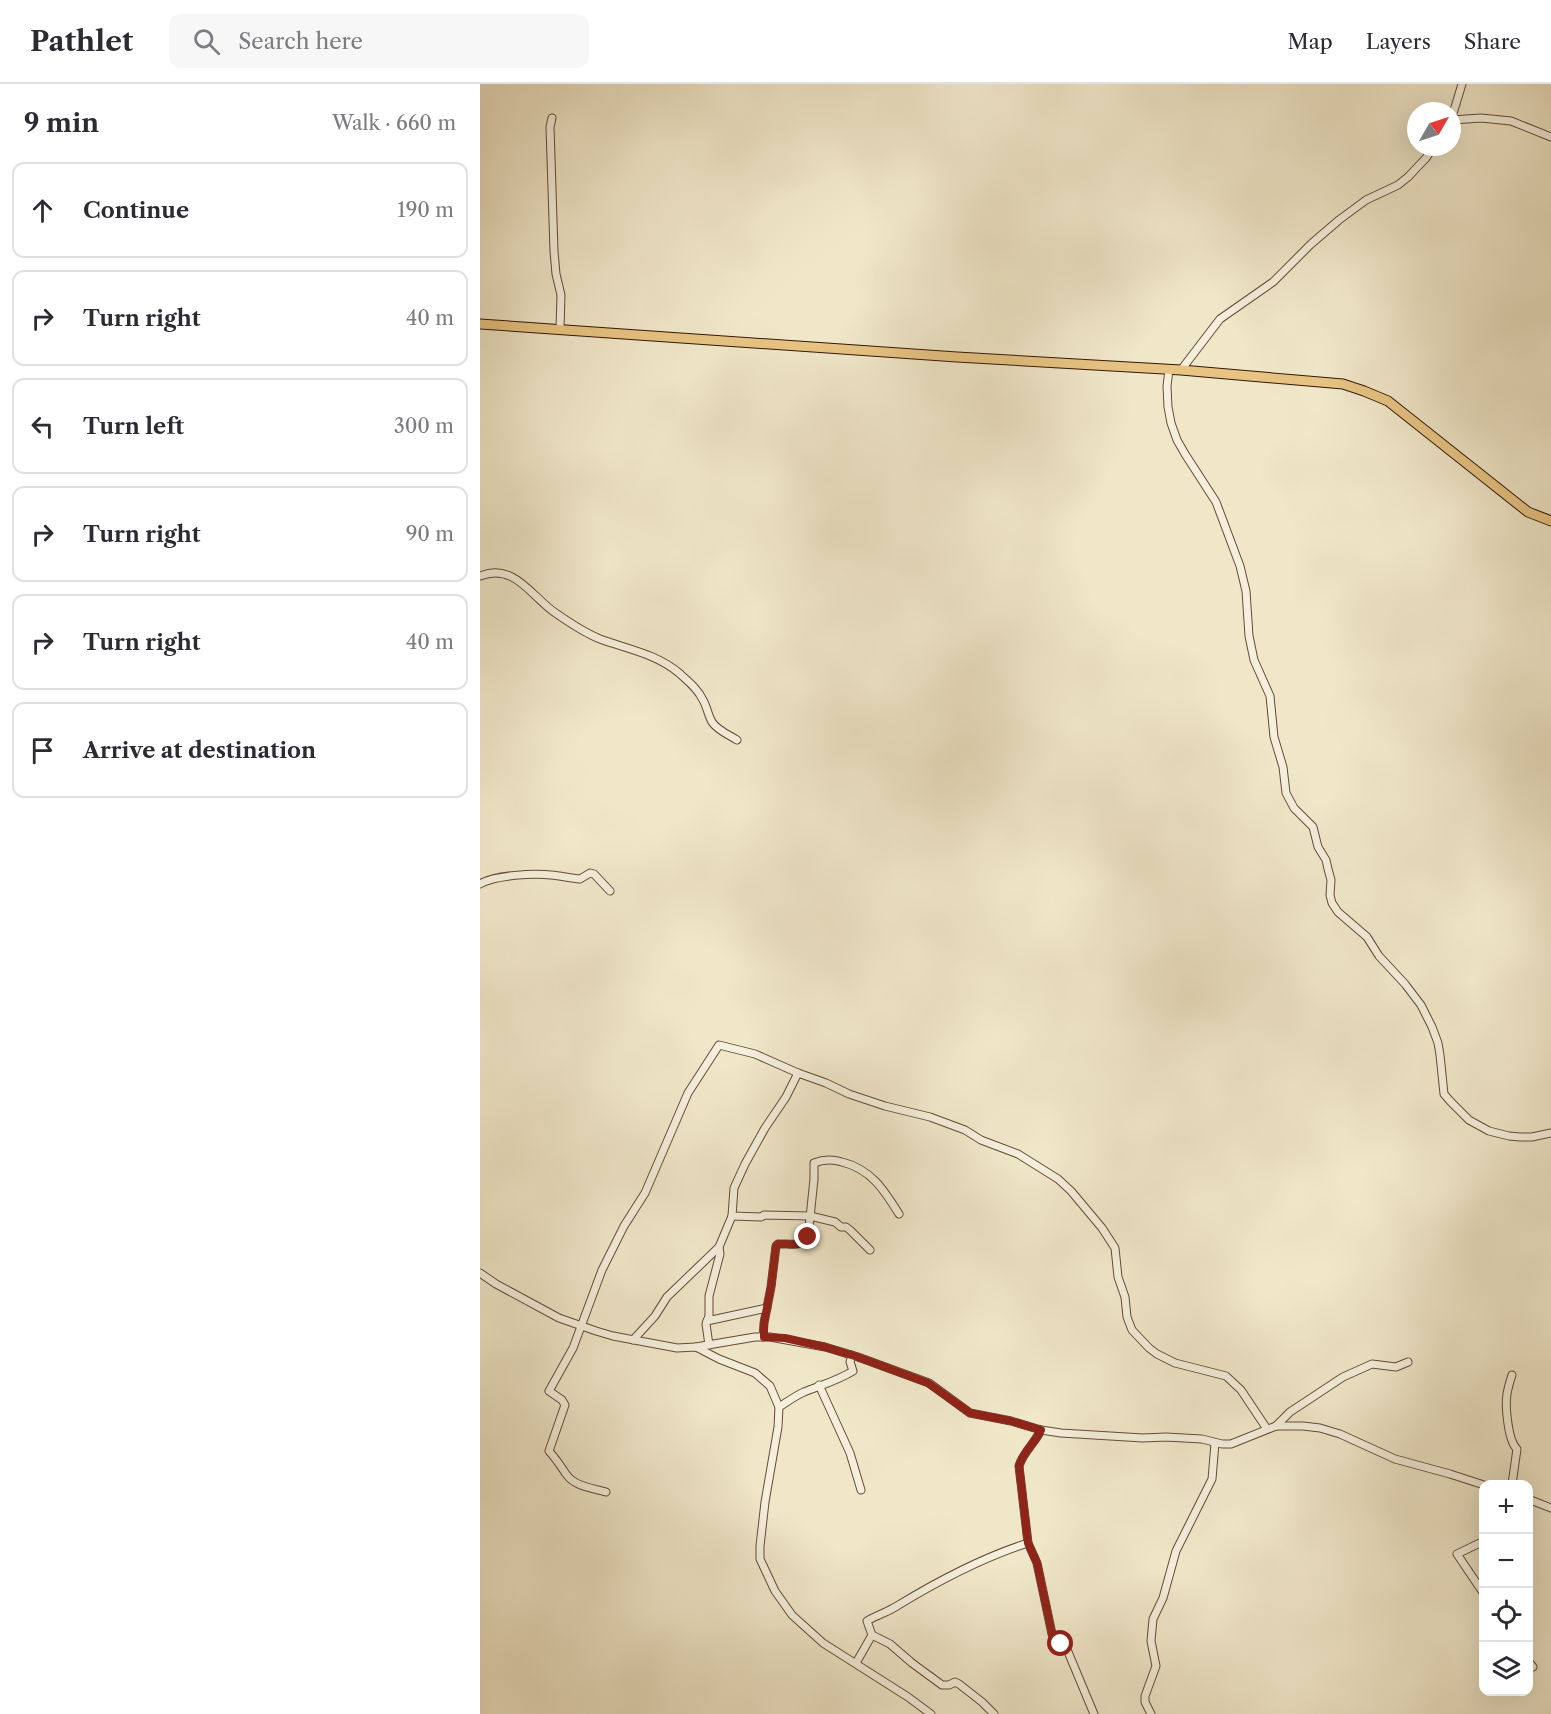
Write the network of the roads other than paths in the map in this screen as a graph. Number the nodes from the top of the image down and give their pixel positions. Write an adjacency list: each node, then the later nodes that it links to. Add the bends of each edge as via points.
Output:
1 (1462, 84): 2 (street)
2 (1457, 102)
3 (552, 118): 8 (street, via 552,200 561,295)
4 (1461, 119): 5 (street, via 1511,121)
5 (1551, 137)
6 (1427, 156): 10 (street, via 1398,185 1366,200 1339,220 1273,282 1220,319)
7 (480, 324): 8 (main road)
8 (560, 329): 9 (main road)
9 (1169, 369): 10 (main road); 17 (street, via 1167,397 1177,440 1216,502 1240,566 1249,636 1254,660 1270,696 1286,793 1294,808 1313,827 1326,860 1332,903 1367,937 1421,1005 1438,1044 1444,1094 1450,1101 1469,1120 1489,1131 1509,1137)
10 (1181, 370): 11 (main road, via 1343,384 1364,391 1388,401 1528,512)
11 (1551, 521)
12 (480, 576): 13 (street, via 494,573 513,577 545,606 589,634 667,663 699,694 712,722)
13 (737, 740)
14 (480, 884): 15 (street, via 529,875 580,879 590,873)
15 (610, 891)
16 (798, 1073): 19 (street, via 745,1164 734,1188); 26 (street, via 755,1054 719,1045 688,1093 645,1193 602,1270); 37 (street, via 849,1094 965,1130 1018,1154 1058,1179 1115,1248 1132,1330 1149,1348 1166,1358 1226,1376 1241,1390)
17 (1551, 1132)
18 (899, 1214): 20 (street, via 865,1171 830,1159 814,1163)
19 (732, 1216): 20 (street); 21 (street)
20 (810, 1216): 22 (street, via 846,1227); 24 (street, via 806,1242 776,1246)
21 (719, 1247): 25 (street); 28 (street, via 667,1297)
22 (870, 1250)
23 (480, 1273): 26 (street, via 559,1318)
24 (767, 1308): 25 (street); 27 (street)
25 (707, 1321): 29 (street)
26 (580, 1325): 28 (street); 43 (street, via 573,1348 549,1391 565,1405 549,1451 572,1480)
27 (764, 1337): 29 (street); 31 (street, via 785,1338)
28 (633, 1340): 30 (street, via 677,1348)
29 (710, 1345): 30 (street)
30 (696, 1347): 35 (street, via 755,1373 770,1386)
31 (852, 1355): 34 (street, via 853,1371); 38 (street, via 928,1383 970,1413)
32 (1408, 1362): 36 (street, via 1396,1367 1372,1364 1343,1377 1290,1412)
33 (1512, 1375): 40 (street, via 1507,1396 1512,1444 1517,1449)
34 (819, 1385): 35 (street); 42 (street, via 850,1453)
35 (779, 1407): 50 (street, via 760,1559 792,1615 823,1643)
36 (1276, 1426): 37 (street); 41 (street, via 1320,1428 1395,1459)
37 (1267, 1429): 39 (street, via 1231,1444)
38 (1041, 1430): 39 (street, via 1090,1436 1202,1439); 46 (street, via 1019,1466)
39 (1215, 1443): 54 (street, via 1212,1479 1176,1551 1153,1619 1151,1641 1156,1666 1145,1696)
40 (1513, 1480)
41 (1479, 1483)
42 (861, 1490)
43 (606, 1492)
44 (1533, 1501): 45 (street)
45 (1551, 1508)
46 (1028, 1543): 49 (street, via 956,1572 873,1617 867,1621); 53 (street, via 1037,1563 1055,1642 1066,1647)
47 (1479, 1543): 48 (street, via 1457,1554)
48 (1479, 1587)
49 (872, 1635): 50 (street); 52 (street, via 890,1644 942,1685 955,1682)
50 (856, 1663): 51 (street)
51 (931, 1714)
52 (994, 1714)
53 (1094, 1714)
54 (1151, 1714)

